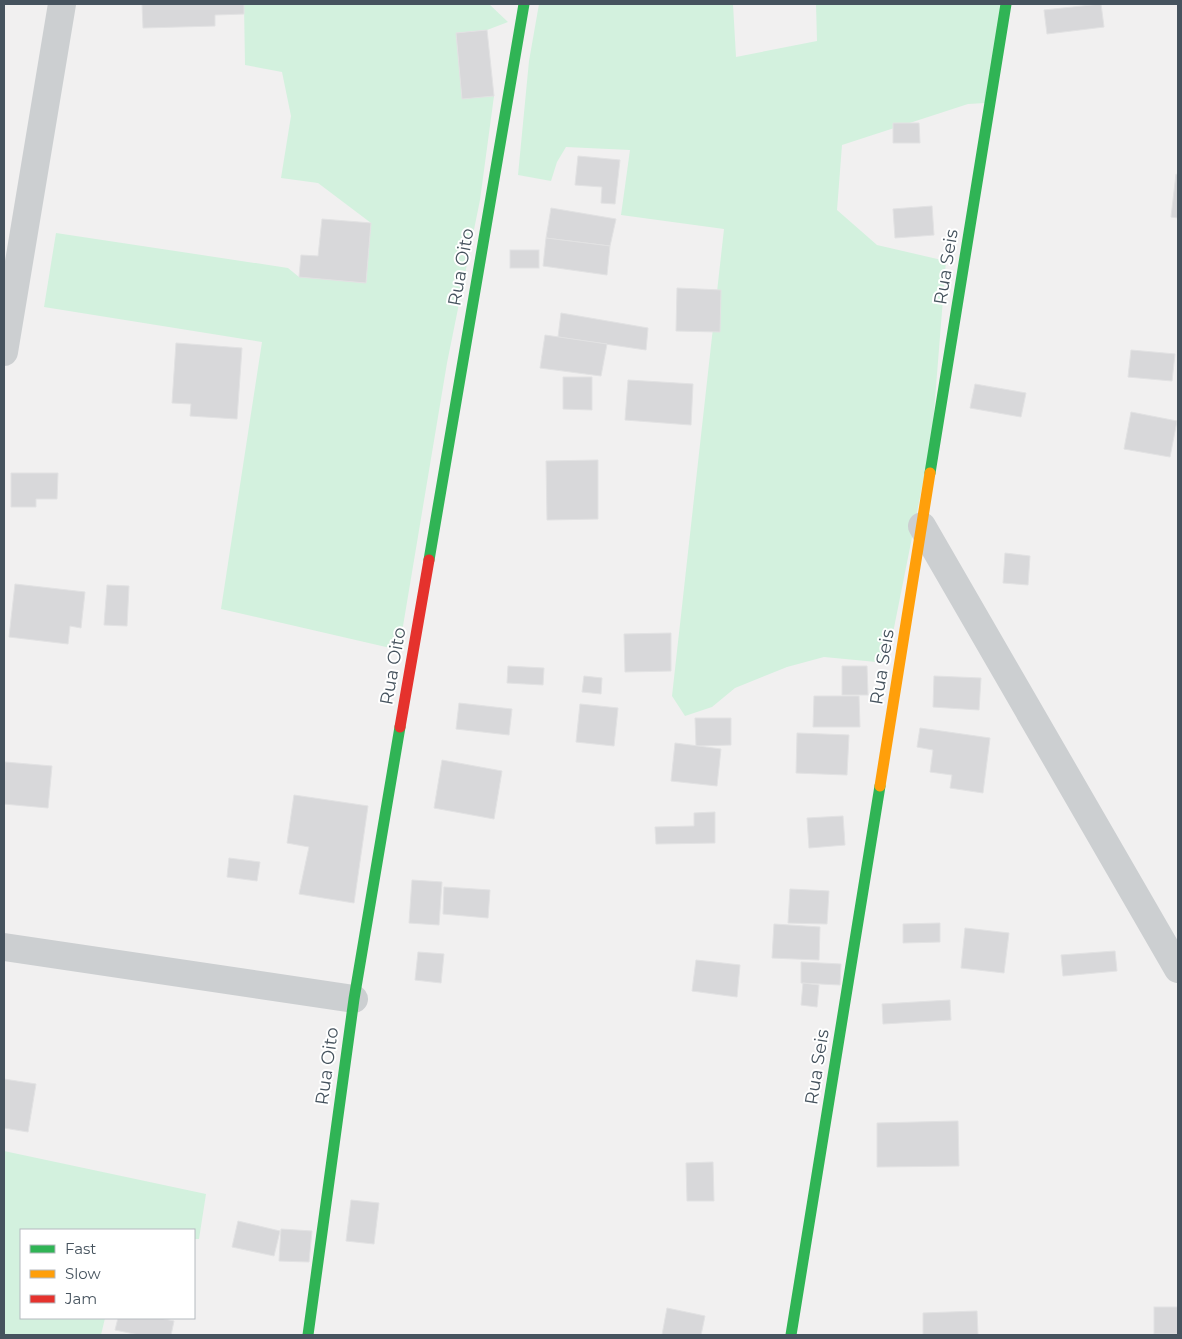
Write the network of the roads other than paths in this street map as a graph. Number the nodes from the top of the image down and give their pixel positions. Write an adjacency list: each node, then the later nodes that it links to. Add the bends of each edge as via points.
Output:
1 (62, 4): 4 (street)
2 (524, 4): 8 (street, Rua Oito)
3 (1006, 4): 5 (street, Rua Seis)
4 (4, 352)
5 (922, 526): 7 (street); 10 (street, Rua Seis)
6 (4, 947): 8 (street)
7 (1178, 969)
8 (354, 999): 9 (street, Rua Oito)
9 (308, 1335)
10 (791, 1335)

